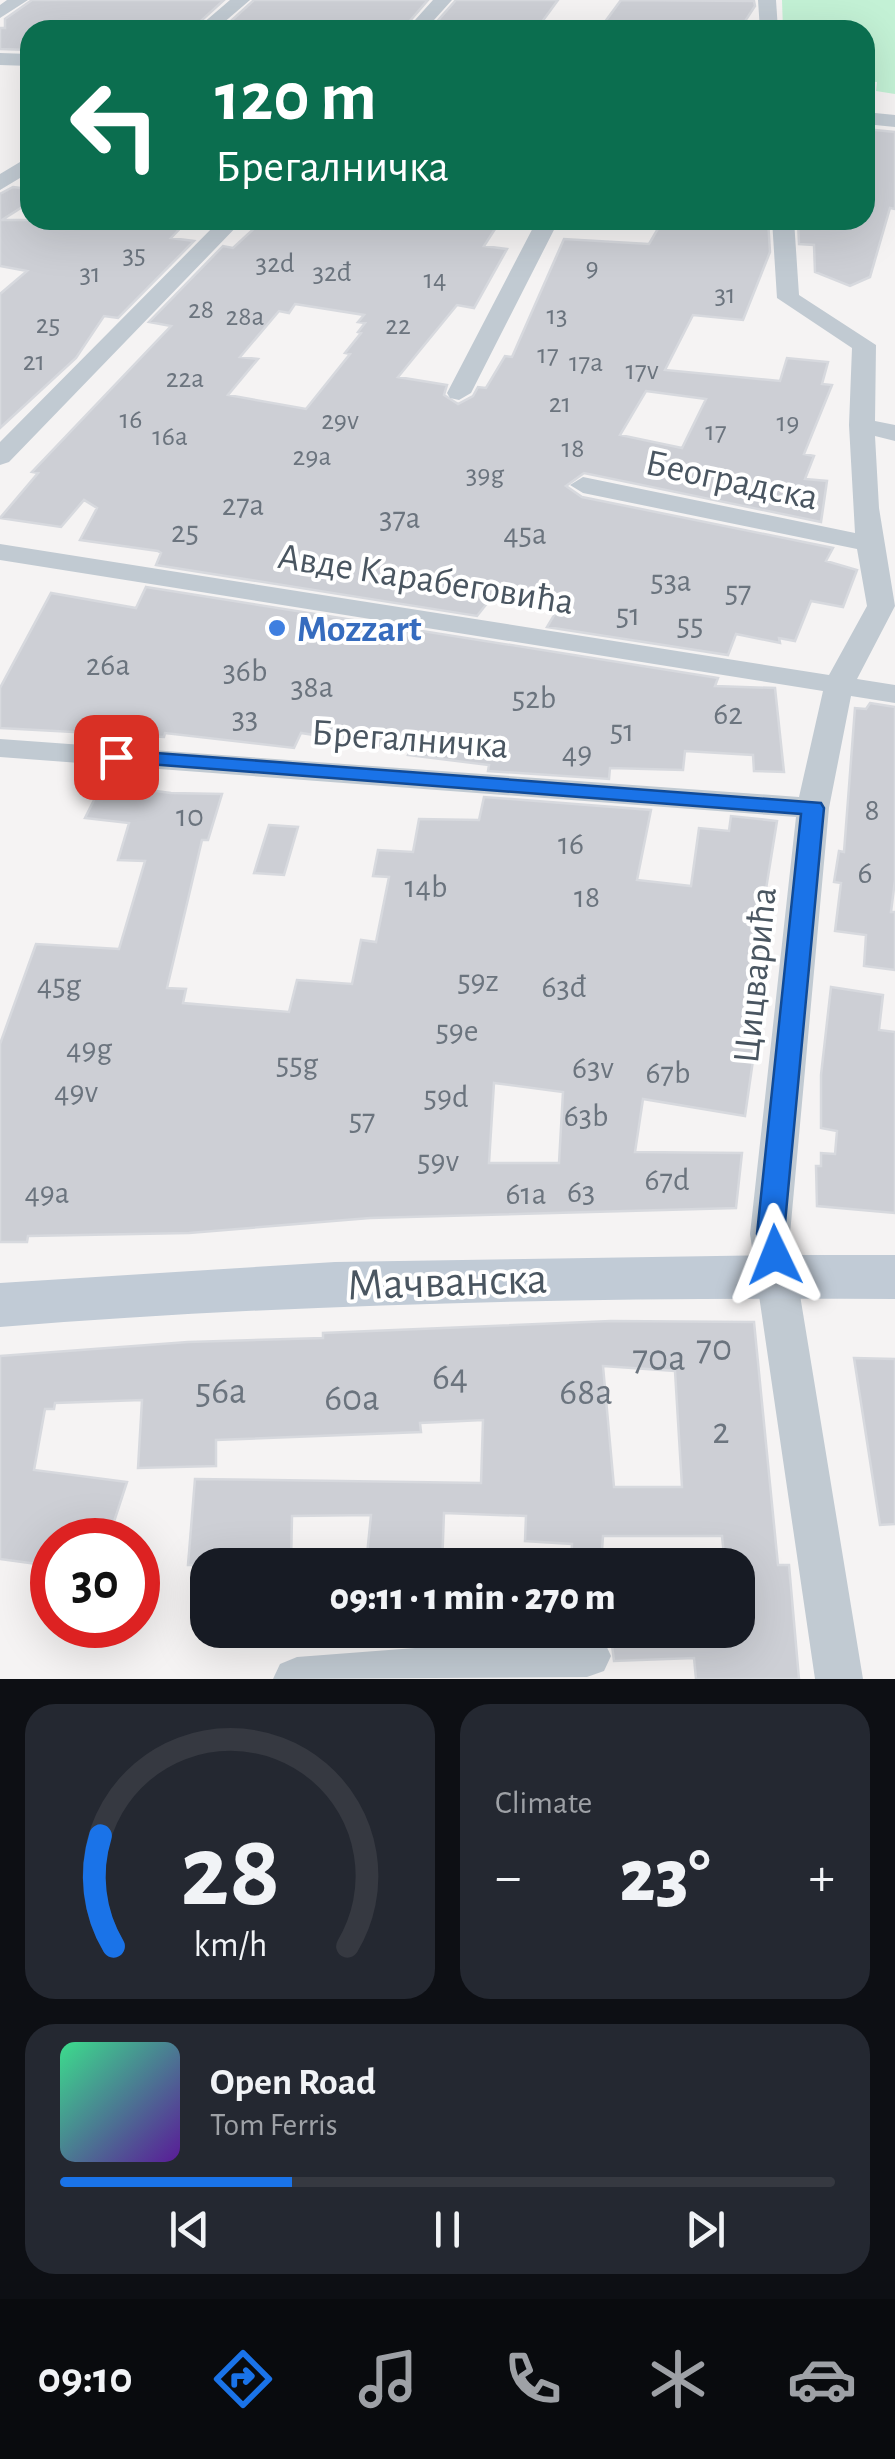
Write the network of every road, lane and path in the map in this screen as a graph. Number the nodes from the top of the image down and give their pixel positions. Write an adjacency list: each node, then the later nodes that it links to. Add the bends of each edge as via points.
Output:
1 (19, 0): 4 (street)
2 (241, 0): 5 (street)
3 (442, 0): 6 (street)
4 (0, 13)
5 (216, 20)
6 (424, 20)
7 (222, 230): 13 (street)
8 (543, 230): 10 (street)
9 (784, 230): 11 (street, via 788,298 864,345)
10 (459, 393)
11 (862, 425): 12 (street); 15 (street)
12 (895, 433)
13 (0, 456)
14 (582, 486): 15 (street, Београдска)
15 (866, 542): 17 (street)
16 (0, 552): 18 (street, Авде Карабеговића)
17 (888, 599): 18 (street, Цицварића)
18 (839, 684): 19 (street, Авде Карабеговића); 21 (street, Цицварића)
19 (895, 694)
20 (0, 748): 21 (street, Брегалничка)
21 (813, 808): 22 (street, Цицварића, via 770,1234)
22 (779, 1276): 23 (main road, Мачванска); 24 (main road, Мачванска, via 328,1284); 27 (street, Цицварића)
23 (895, 1277)
24 (0, 1305)
25 (587, 1656): 26 (street)
26 (296, 1679)
27 (839, 1679)

